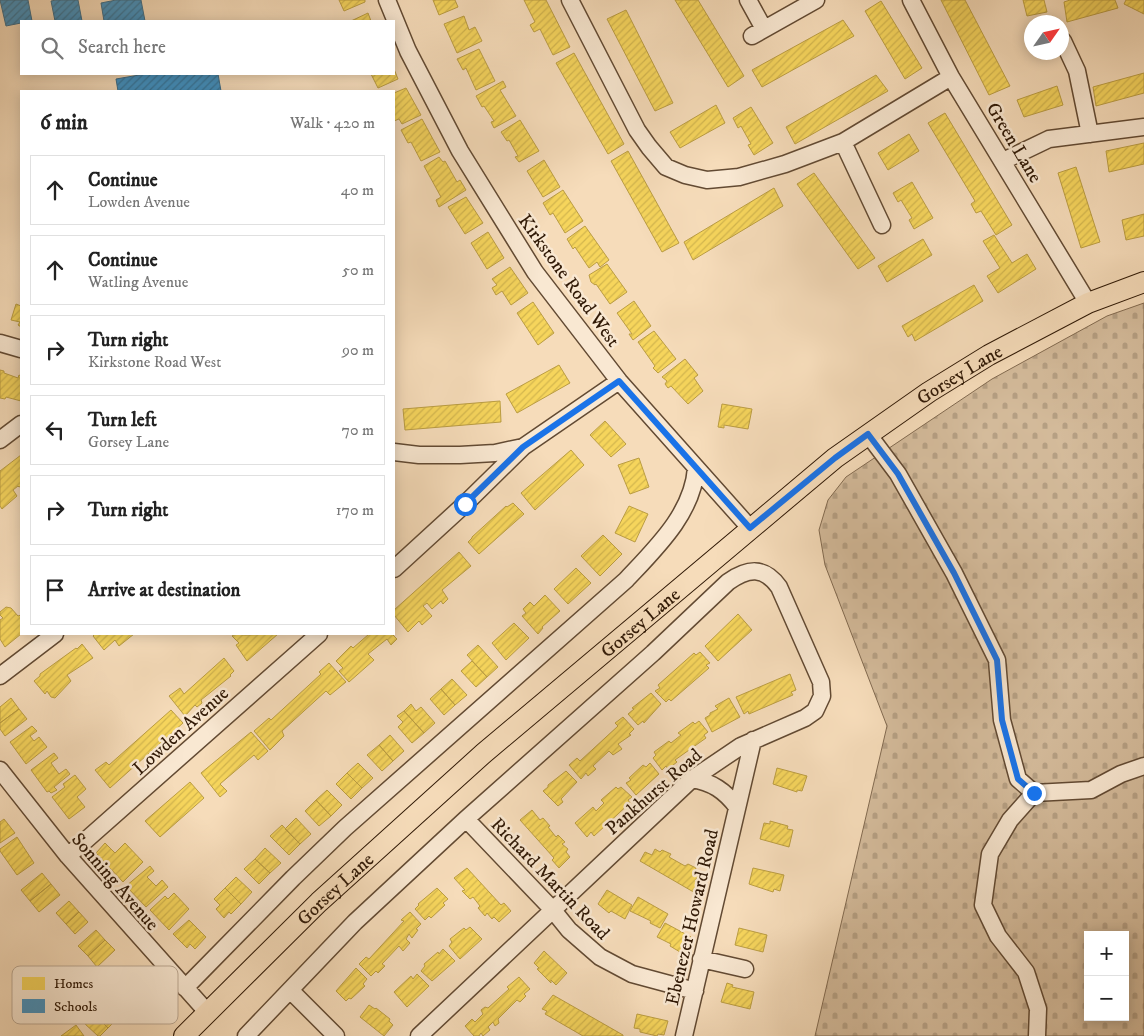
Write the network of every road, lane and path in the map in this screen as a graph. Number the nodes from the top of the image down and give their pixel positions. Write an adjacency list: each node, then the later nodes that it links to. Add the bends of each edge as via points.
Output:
1 (387, 0): 17 (street, Kirkstone Road West, via 408,51 460,151 535,272)
2 (570, 0): 10 (street, via 637,130 666,166 707,180 739,177)
3 (748, 0): 4 (street, via 758,32)
4 (816, 0)
5 (911, 0): 7 (street, Green Lane)
6 (1069, 55): 9 (street, via 1077,71)
7 (951, 77): 10 (street); 11 (street, Green Lane)
8 (1144, 127): 9 (street)
9 (1090, 134): 11 (street, via 1049,139)
10 (843, 142): 12 (street)
11 (1003, 161): 14 (street, Green Lane)
12 (882, 225)
13 (1144, 282): 14 (main road, Gorsey Lane)
14 (1088, 303): 19 (main road, Gorsey Lane, via 990,355)
15 (0, 343): 16 (street)
16 (20, 349)
17 (619, 381): 21 (street); 23 (street, Kirkstone Road West)
18 (20, 425): 20 (street)
19 (868, 434): 24 (main road, Gorsey Lane); 34 (street, via 898,474 954,573 997,660 1002,720 1018,779)
20 (0, 440)
21 (523, 447): 22 (street, via 496,453 460,455); 25 (street)
22 (395, 452)
23 (696, 468): 24 (street, Kirkstone Road West); 43 (street, via 689,498 676,520 626,580 345,828)
24 (750, 528): 46 (main road, Gorsey Lane, via 428,802 319,902)
25 (395, 568)
26 (760, 572): 30 (street, Pankhurst Road, via 779,587 819,675 822,689 815,710); 36 (street, Gorsey Lane, via 744,572 728,582)
27 (54, 635): 29 (street)
28 (318, 635): 37 (street, Lowden Avenue)
29 (0, 676)
30 (753, 740): 33 (street, Pankhurst Road); 35 (street, Ebenezer Howard Road)
31 (1144, 766): 34 (street, via 1120,774 1091,790)
32 (0, 770): 37 (street, Sonning Avenue)
33 (692, 779): 35 (street, via 706,781 719,788); 38 (street, Pankhurst Road)
34 (1034, 793): 52 (street, via 1010,820 990,854 983,906 998,936 1026,972 1038,1009)
35 (737, 807): 39 (street, Ebenezer Howard Road)
36 (466, 819): 38 (street, Richard Martin Road); 44 (street, Gorsey Lane, via 355,922)
37 (68, 856): 40 (street, Sonning Avenue)
38 (552, 910): 45 (street, Richard Martin Road, via 585,946 615,966); 50 (street, Pankhurst Road)
39 (701, 959): 41 (street); 45 (street, Ebenezer Howard Road)
40 (165, 966)
41 (744, 969)
42 (178, 981): 43 (street, Sonning Avenue)
43 (184, 988): 46 (street, Sonning Avenue)
44 (290, 991): 48 (street, Gorsey Lane); 49 (street)
45 (695, 991): 51 (street, Ebenezer Howard Road)
46 (208, 1013): 47 (main road, Gorsey Lane)
47 (187, 1035)
48 (246, 1036)
49 (336, 1036)
50 (419, 1036)
51 (684, 1036)
52 (1037, 1036)

